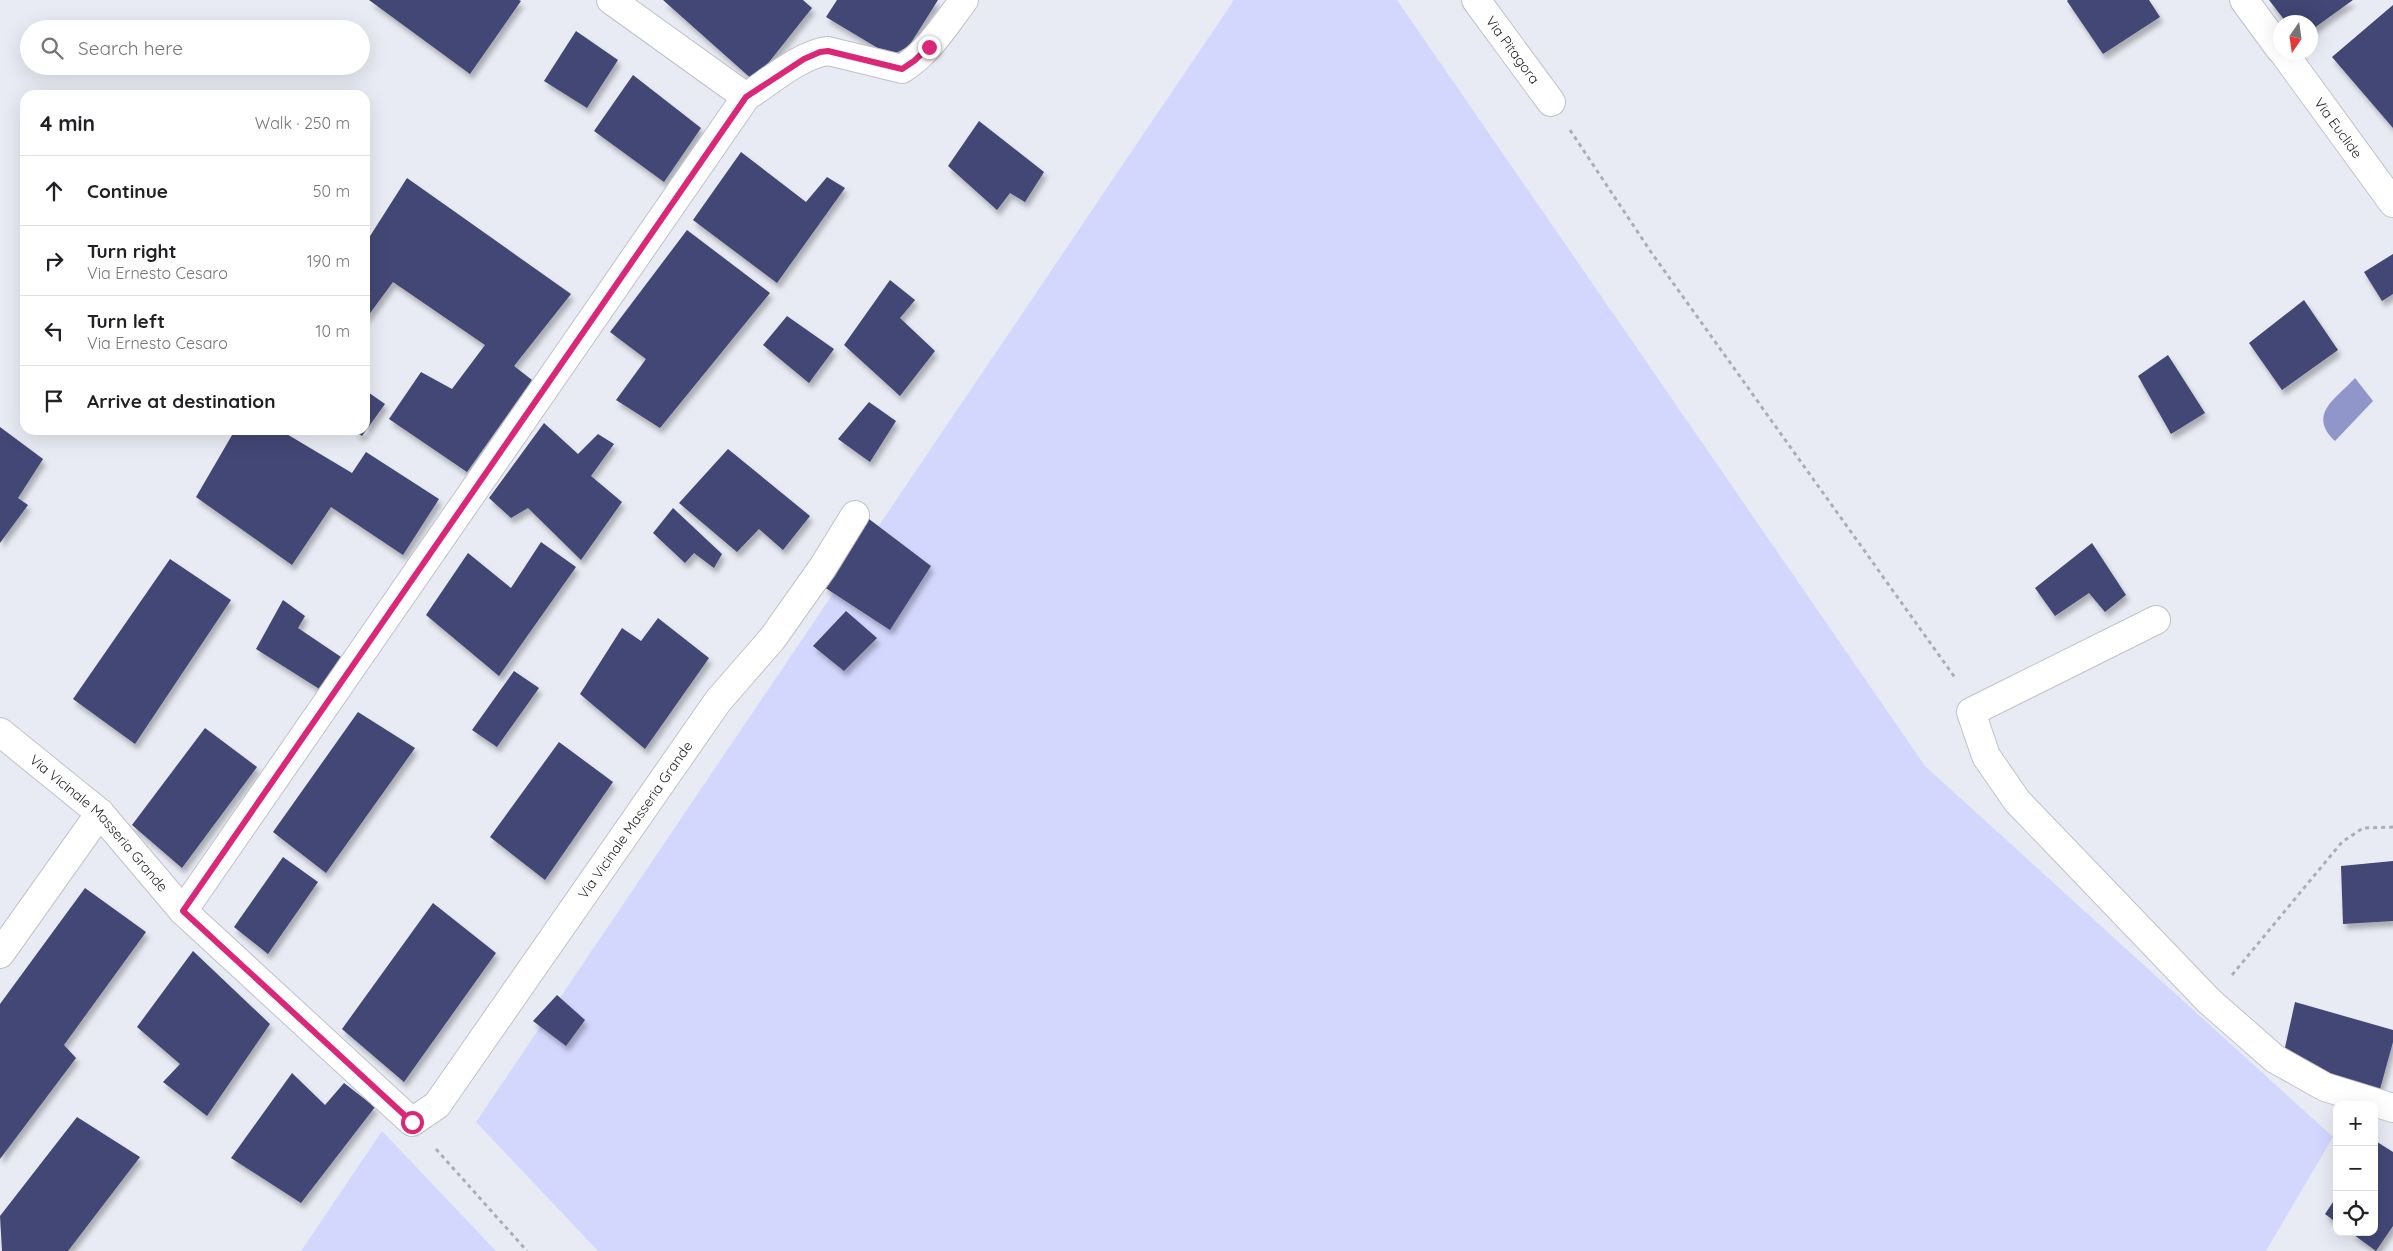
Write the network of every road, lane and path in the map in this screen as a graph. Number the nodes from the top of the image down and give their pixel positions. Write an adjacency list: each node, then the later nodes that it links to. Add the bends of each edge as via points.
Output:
1 (611, 0): 7 (street)
2 (964, 0): 7 (street, via 929,47 902,69 828,51 820,52)
3 (1476, 0): 8 (street, Via Pitagora)
4 (2244, 0): 5 (street)
5 (2273, 39)
6 (2289, 60): 9 (street, Via Euclide)
7 (746, 97): 16 (street)
8 (1551, 102): 12 (path, via 1651,252 1953,674)
9 (2393, 203)
10 (855, 515): 20 (street, Via Vicinale Masseria Grande, via 772,639 718,701 437,1104)
11 (2156, 620): 12 (street)
12 (1971, 712): 18 (street, via 1986,756 2017,801)
13 (0, 732): 14 (street, Via Vicinale Masseria Grande)
14 (100, 813): 16 (street, Via Vicinale Masseria Grande); 17 (street)
15 (2393, 827): 18 (path, via 2363,828 2342,842)
16 (183, 911): 20 (street, Via Vicinale Masseria Grande)
17 (0, 954)
18 (2209, 1002): 19 (street, via 2275,1059 2325,1088)
19 (2393, 1108)
20 (412, 1122): 21 (path)
21 (527, 1251)

